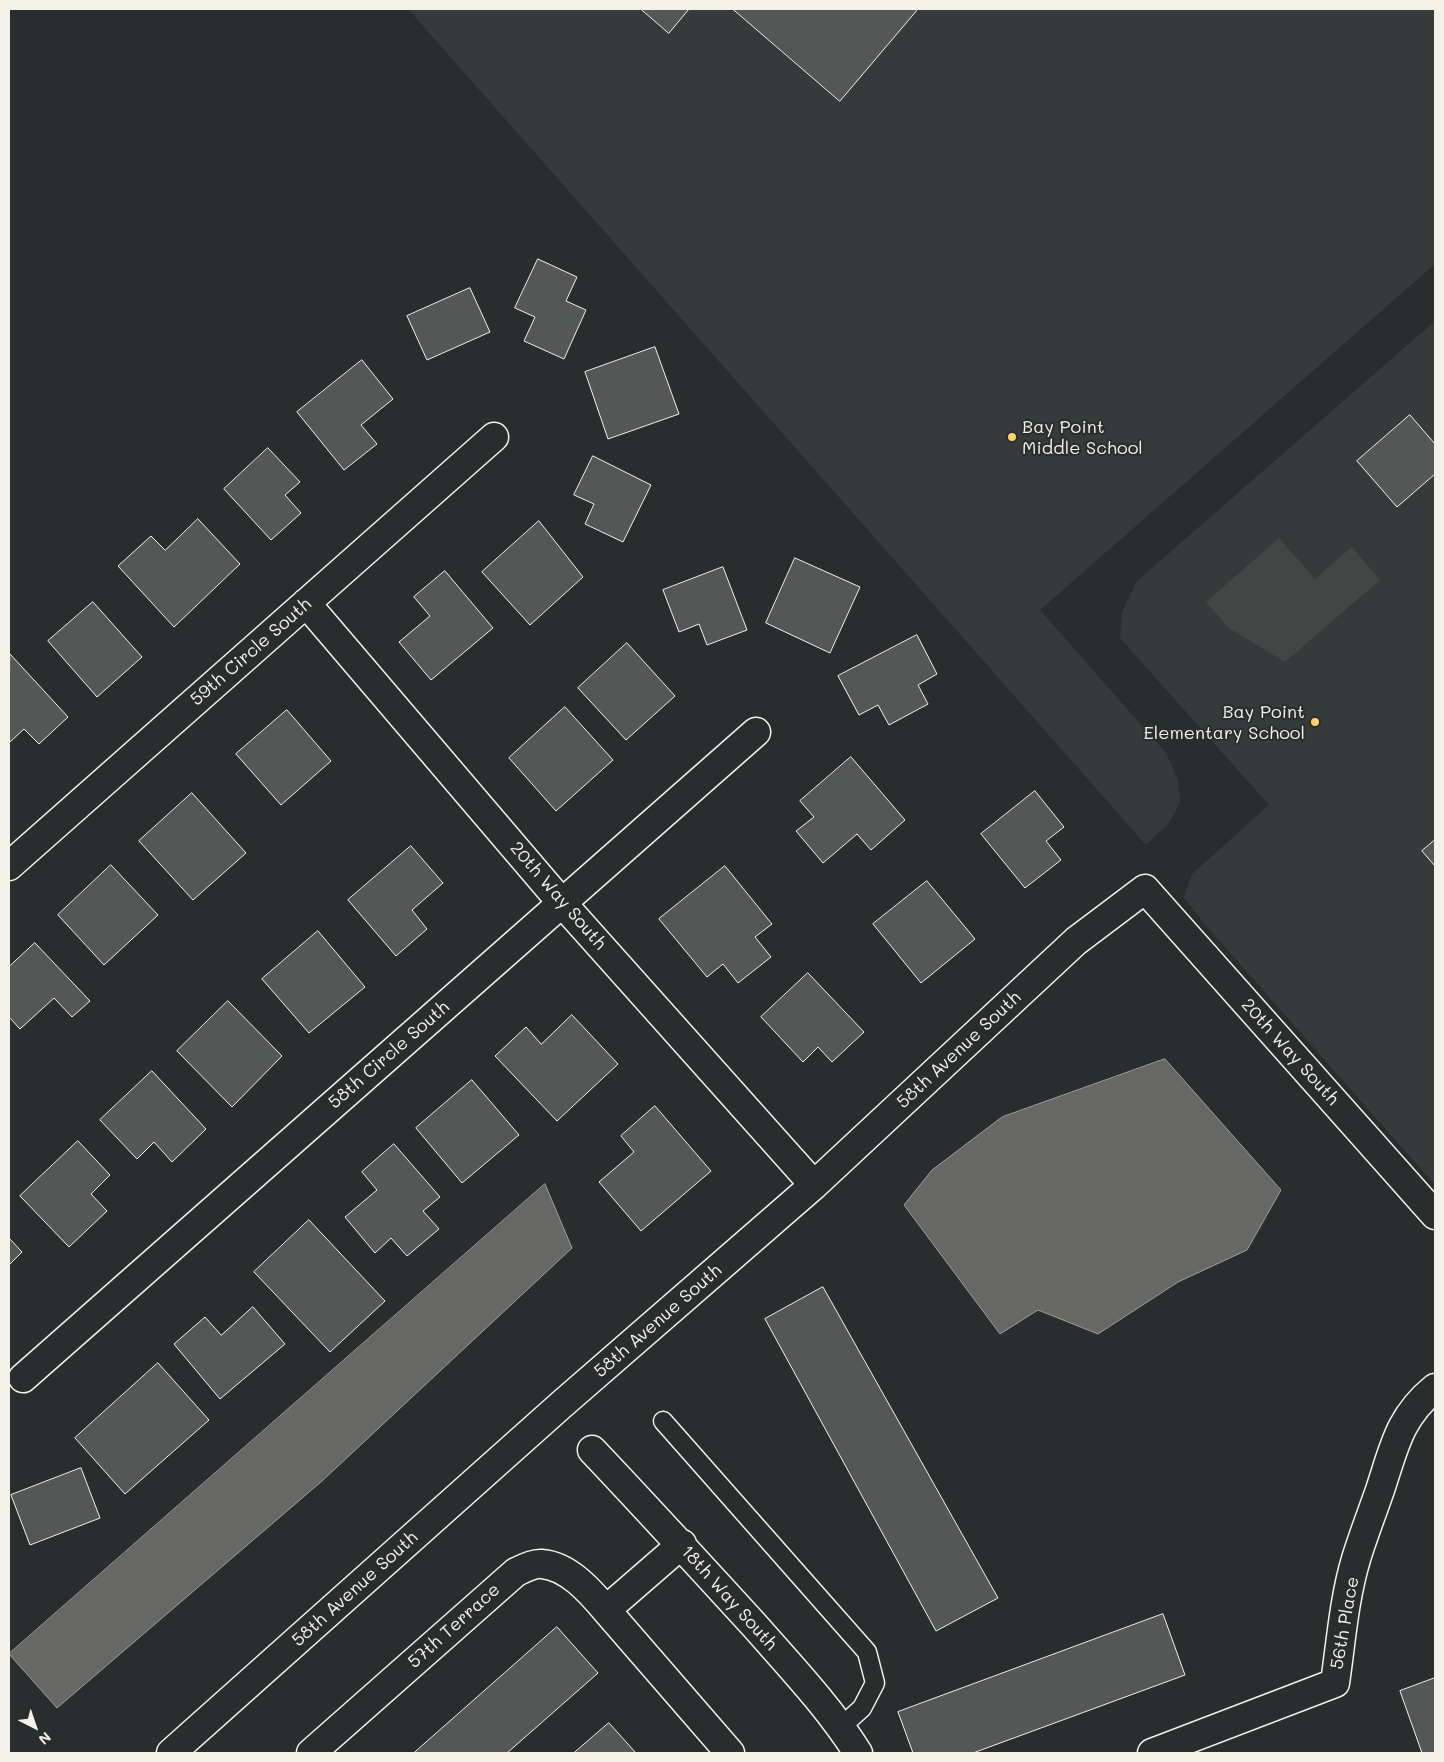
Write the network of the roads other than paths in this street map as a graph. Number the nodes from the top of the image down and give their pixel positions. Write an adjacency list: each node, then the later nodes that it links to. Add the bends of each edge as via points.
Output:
1 (494, 437): 2 (street, 59th Circle South)
2 (306, 603): 4 (street, 59th Circle South); 6 (street, 20th Way South)
3 (756, 732): 6 (street, 58th Circle South)
4 (9, 866)
5 (1145, 889): 7 (street, 58th Avenue South, via 1076,941); 8 (street, 20th Way South)
6 (562, 903): 7 (street, 20th Way South); 9 (street, 58th Circle South)
7 (814, 1185): 16 (street, 58th Avenue South, via 561,1405)
8 (1435, 1215)
9 (23, 1378)
10 (1435, 1388): 20 (street, 56th Place, via 1409,1415 1389,1458 1356,1560 1334,1683)
11 (663, 1421): 15 (lane, via 867,1652 875,1683 862,1708)
12 (592, 1450): 13 (street, 18th Way South)
13 (682, 1544): 14 (street); 15 (street, 18th Way South)
14 (606, 1610): 17 (street, 57th Terrace, via 568,1572 541,1563 516,1572); 18 (street, 57th Terrace)
15 (841, 1727): 19 (street, 18th Way South)
16 (171, 1753)
17 (312, 1753)
18 (730, 1753)
19 (858, 1753)
20 (1152, 1753)

